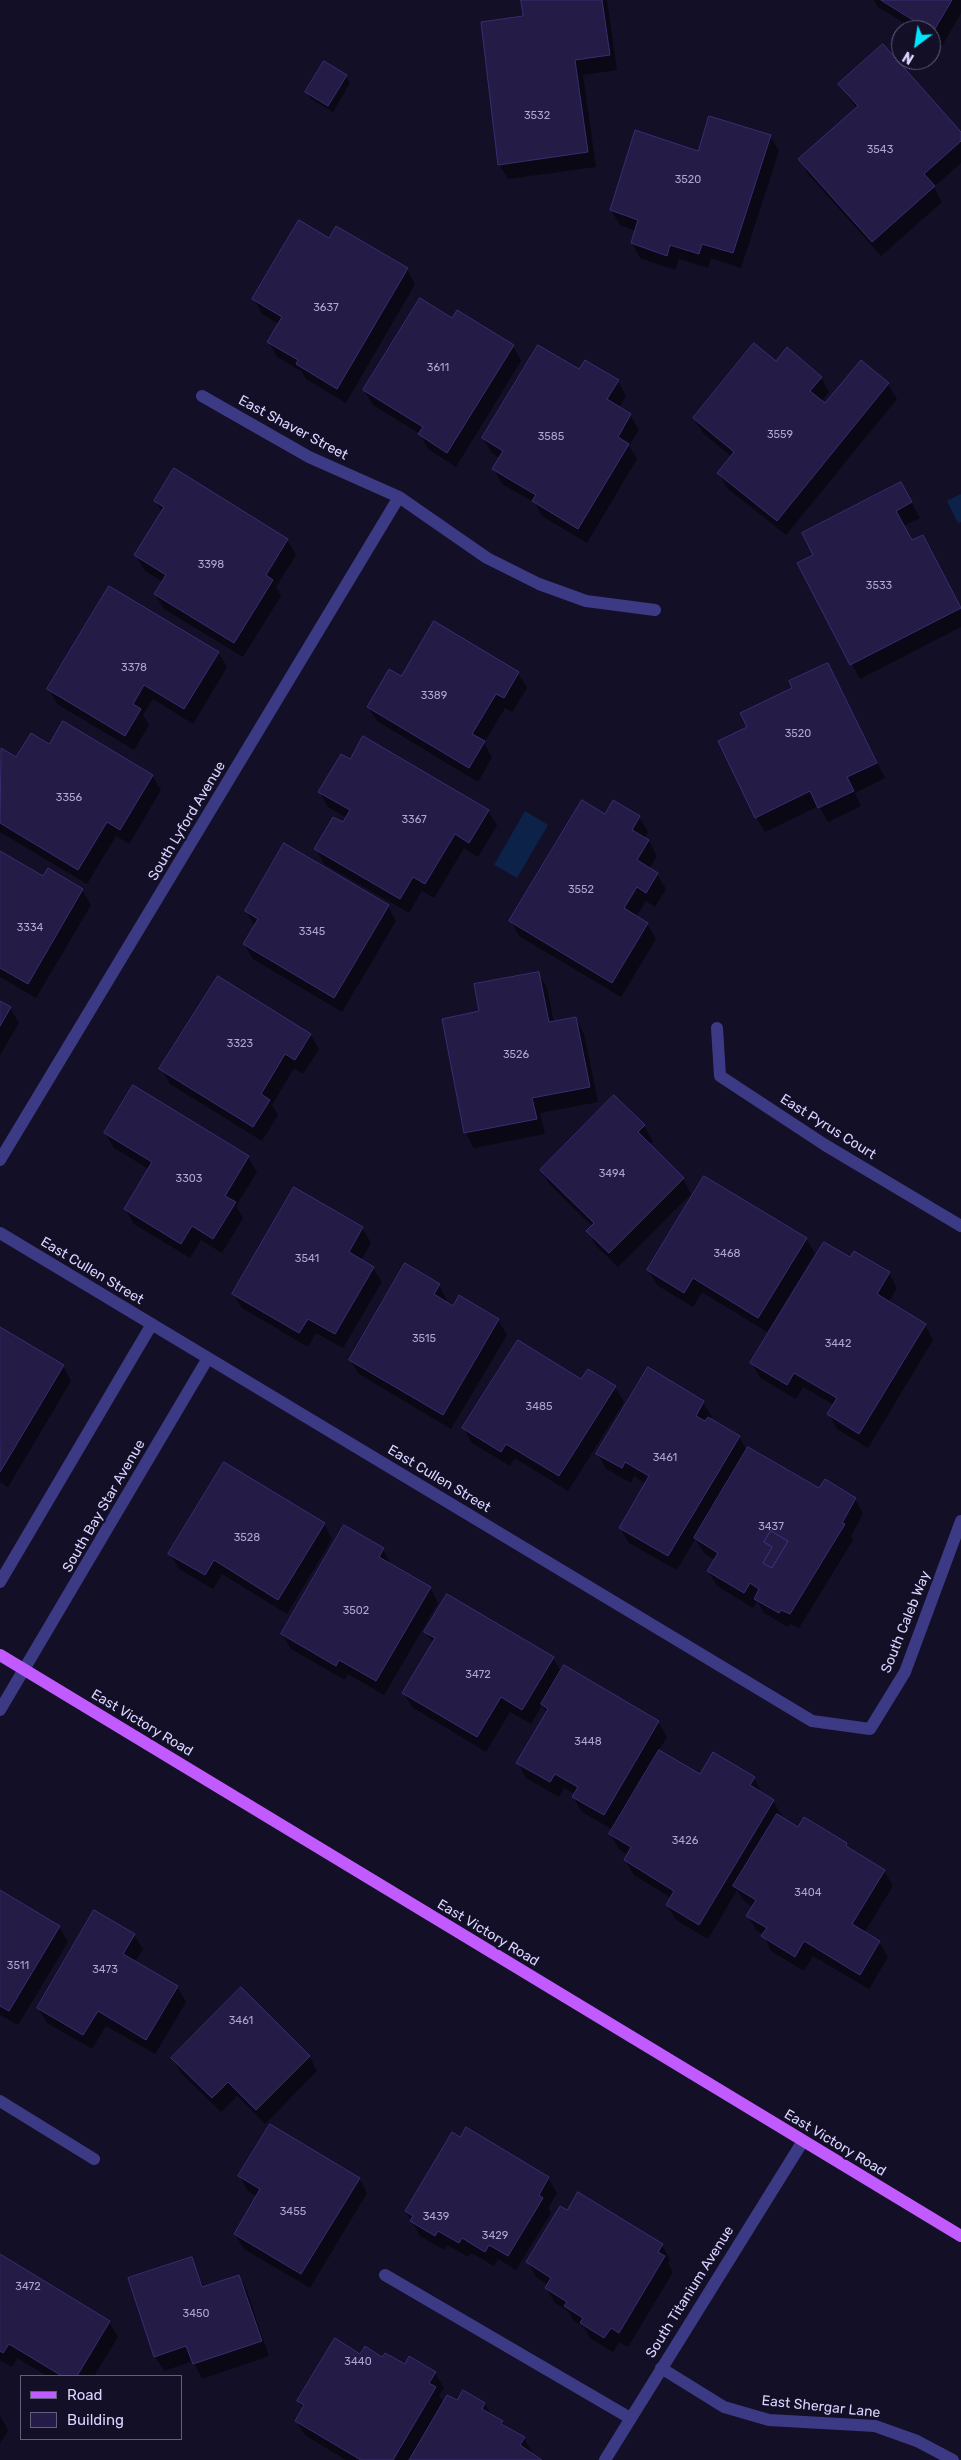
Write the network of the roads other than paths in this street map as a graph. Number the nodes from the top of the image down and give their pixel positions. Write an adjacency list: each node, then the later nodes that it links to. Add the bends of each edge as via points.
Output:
1 (202, 396): 2 (street, East Shaver Street, via 309,457)
2 (399, 496): 3 (street, East Shaver Street, via 486,558 539,584 586,601); 5 (street, South Lyford Avenue)
3 (654, 610)
4 (717, 1028): 6 (street, East Pyrus Court, via 720,1076 825,1145)
5 (0, 1160)
6 (961, 1226)
7 (0, 1233): 8 (street, East Cullen Street)
8 (152, 1324): 9 (street, East Cullen Street); 11 (street)
9 (208, 1358): 13 (street, South Bay Star Avenue); 15 (street, East Cullen Street, via 812,1721)
10 (961, 1521): 15 (street, South Caleb Way, via 905,1672)
11 (0, 1582)
12 (0, 1655): 13 (main road, East Victory Road)
13 (25, 1670): 14 (street, South Bay Star Avenue); 17 (main road, East Victory Road)
14 (0, 1710)
15 (870, 1729)
16 (0, 2101): 18 (street)
17 (803, 2141): 19 (main road, East Victory Road); 21 (street, South Titanium Avenue)
18 (94, 2159)
19 (961, 2236)
20 (385, 2276): 22 (street)
21 (661, 2368): 22 (street, South Titanium Avenue); 24 (street, East Shergar Lane, via 724,2407 769,2420 875,2426 917,2441)
22 (630, 2418): 23 (street, South Titanium Avenue)
23 (605, 2460)
24 (953, 2460)

